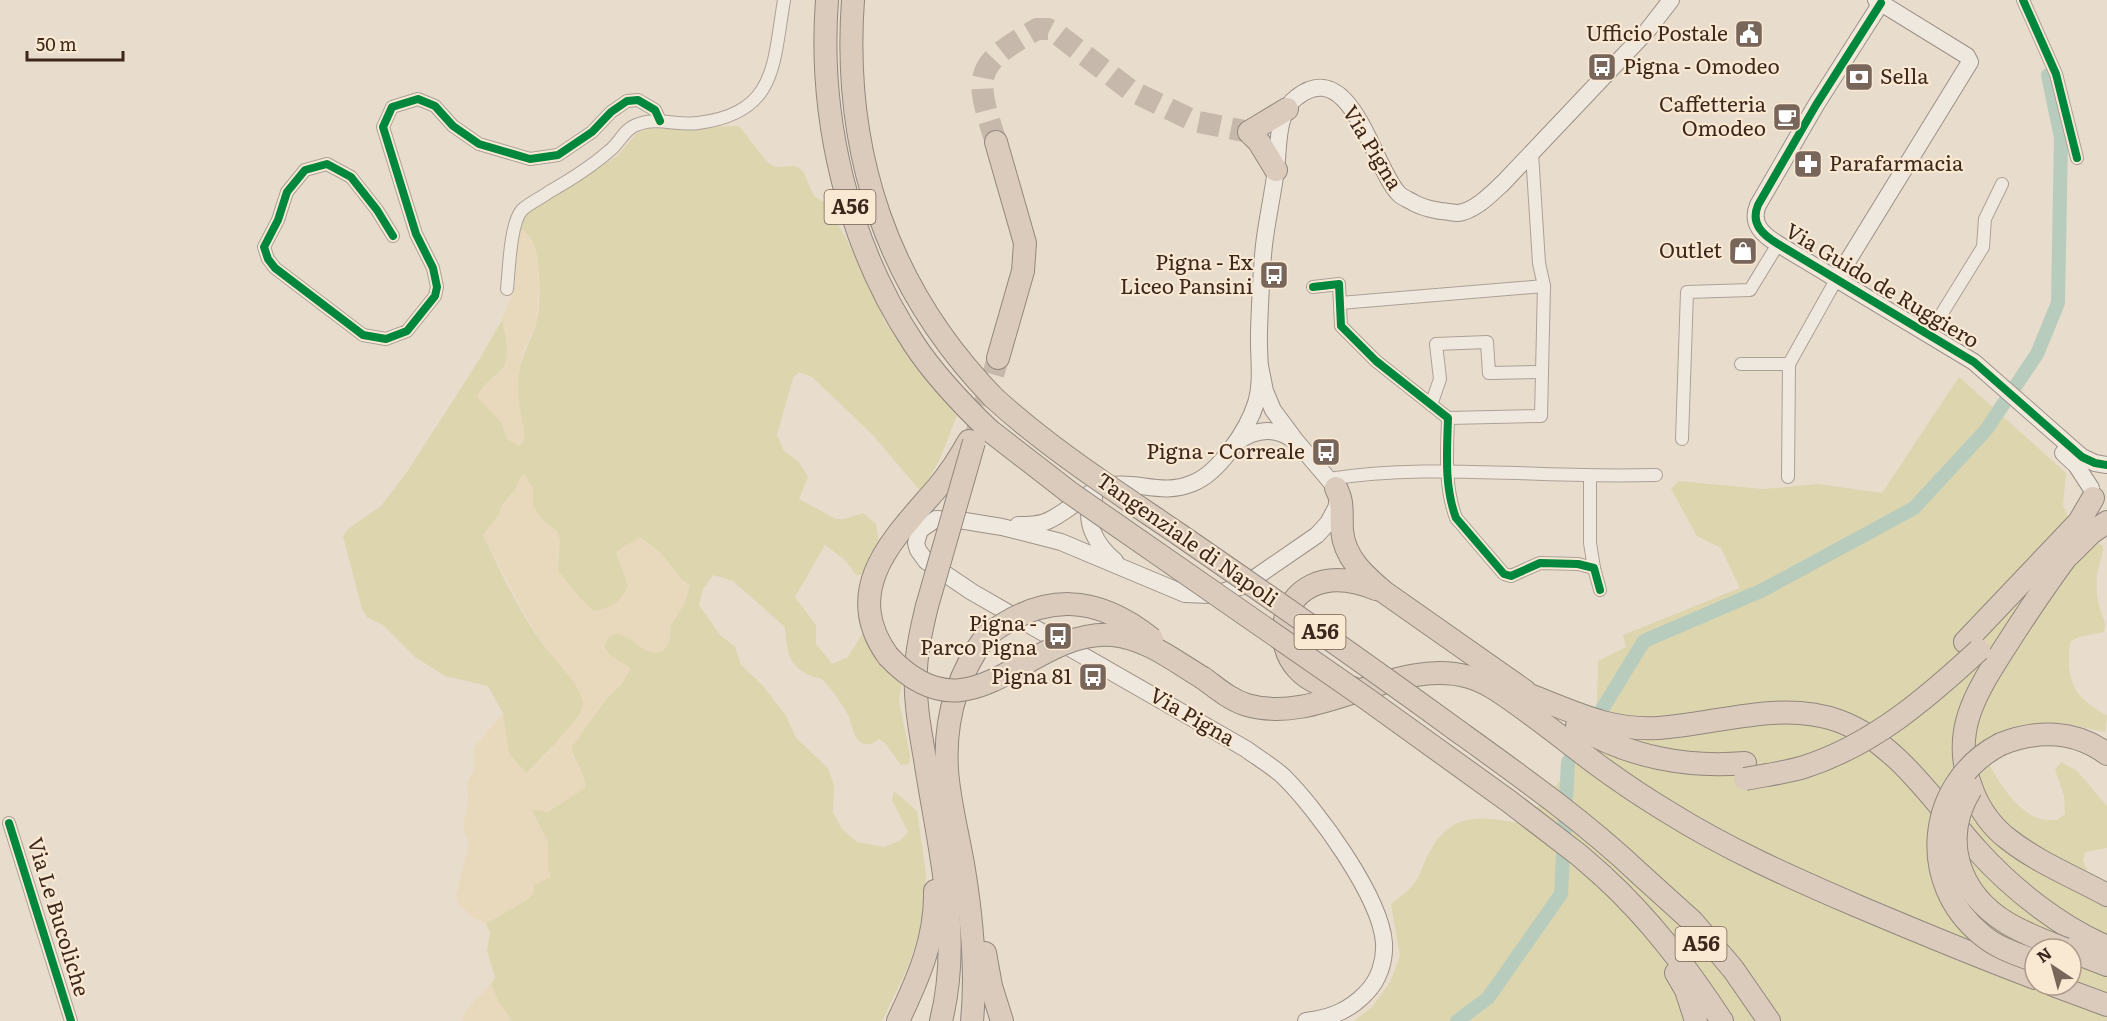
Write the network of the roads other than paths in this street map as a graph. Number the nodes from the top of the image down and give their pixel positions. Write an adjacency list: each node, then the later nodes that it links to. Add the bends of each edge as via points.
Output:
1 (784, 0): 8 (street, via 772,71 751,104 741,111 696,124)
2 (827, 0): 32 (highway, Tangenziale di Napoli / A56, via 830,104 859,237 884,294 915,345 949,389)
3 (853, 0): 15 (highway, Tangenziale di Napoli / A56, via 851,77 858,135)
4 (1671, 0): 11 (main road, Via Pigna, via 1647,31)
5 (2024, 0): 12 (street, via 2056,74)
6 (1879, 2): 17 (main road, Via Guido de Ruggiero, via 1756,210 1759,230); 18 (main road, via 1967,56 1970,62)
7 (1287, 109): 11 (main road, Via Pigna, via 1294,98 1308,89 1323,87 1337,95 1353,108 1399,195 1425,209 1459,213 1478,204); 13 (main road, Via Pigna); 13 (highway, via 1249,132)
8 (660, 121): 16 (street, via 655,110 638,100 627,101 592,132 558,154 530,159 479,144 453,126 435,106 418,99 392,107 383,127 416,234 433,268 437,286 435,297 407,331 386,339 363,335 275,268 264,247 287,192 305,170 327,164 351,177); 21 (street, via 639,124 624,133 612,149 576,176 521,210 513,232)
9 (996, 142): 25 (highway, via 1025,243 1023,271)
10 (879, 150): 15 (highway)
11 (1532, 153): 19 (street, via 1539,263)
12 (2077, 158)
13 (1276, 170): 28 (main road, Via Pigna, via 1264,245)
14 (2002, 184): 23 (street, via 1984,219 1983,247)
15 (871, 189): 61 (highway, Tangenziale di Napoli / A56, bridge, via 888,240 920,302 948,345 994,398 1063,454 1515,772)
16 (393, 236)
17 (1778, 244): 18 (main road, Via Guido de Ruggiero); 33 (street, via 1750,290 1687,292)
18 (1836, 280): 23 (main road, Via Guido de Ruggiero); 27 (street)
19 (1545, 286): 22 (street); 29 (street)
20 (1313, 287): 22 (street, via 1339,284)
21 (507, 289)
22 (1340, 303): 30 (street, via 1341,326 1376,361)
23 (1928, 336): 24 (main road, Via Guido de Ruggiero)
24 (1958, 354): 36 (main road, Via Guido de Ruggiero, via 1974,362 2082,457); 43 (main road, Via Guido de Ruggiero, via 1968,369 2076,465)
25 (998, 358)
26 (1741, 364): 27 (street)
27 (1789, 364): 40 (street)
28 (1260, 366): 34 (main road, Via Pigna, via 1269,400); 35 (main road, Via Pigna, via 1257,401)
29 (1542, 372): 30 (street, via 1489,373 1487,342 1436,344 1440,379); 31 (street, via 1541,416)
30 (1431, 405): 31 (street)
31 (1448, 418): 37 (street)
32 (977, 438): 51 (highway, bridge, via 890,544 876,567 870,615 876,637 888,656 924,683 964,690 993,682 1072,640 1113,635 1141,642); 58 (highway, bridge, via 927,606 916,676 918,716); 62 (highway, Tangenziale di Napoli / A56, bridge, via 1069,492 1358,693 1510,801)
33 (1682, 439)
34 (1296, 441): 35 (main road, Via Pigna, via 1283,433 1258,431); 41 (main road, Via Pigna)
35 (1231, 447): 42 (main road, Via Pigna, via 1212,472 1193,483 1167,488)
36 (2107, 465): 43 (main road, via 2096,474)
37 (1447, 471): 38 (street); 41 (street, via 1349,476); 47 (street, via 1456,518 1504,574 1512,576 1540,563)
38 (1590, 476): 39 (street); 47 (street)
39 (1656, 476)
40 (1788, 477)
41 (1333, 483): 48 (main road, Via Pigna, via 1336,508 1323,530 1243,586 1211,595 1185,594); 50 (highway, via 1343,503 1342,534 1351,557)
42 (1103, 488): 45 (main road, Via Pigna, via 1043,523); 48 (main road, Via Pigna, via 1092,502 1088,519 1105,552)
43 (2097, 499): 53 (highway, via 1991,616 1934,671 1865,722 1815,746 1745,763 1701,764 1663,759 1602,739)
44 (2107, 522): 46 (highway)
45 (1002, 526): 48 (main road, Via Pigna, via 1061,542); 79 (main road, Via Pigna, via 936,519 920,530 918,550 927,561 972,592 1267,764 1283,776 1313,812 1355,872 1380,925 1384,942 1382,967 1370,990 1348,1008)
46 (2065, 559): 54 (highway, bridge, via 1979,650 1905,715 1861,742 1803,767 1745,778 1673,777 1616,761); 63 (highway, bridge, via 1982,682 1968,714 1964,760 1975,798 1998,831 2019,847)
47 (1594, 568): 49 (street)
48 (1130, 571)
49 (1600, 590)
50 (1384, 592): 52 (highway, bridge, via 1343,579 1314,584 1293,601 1283,629 1286,648 1296,667 1310,680 1343,689); 53 (highway)
51 (1203, 678): 52 (highway, bridge, via 1235,700 1270,708 1298,706); 58 (highway, bridge, via 1139,628 1101,609 1057,605 1030,610 987,636 968,663 950,719 947,770)
52 (1372, 687): 54 (highway, via 1421,674 1457,674 1484,682)
53 (1532, 696): 65 (highway, bridge, via 1619,726 1658,728 1786,713 1839,721 1902,765 2013,885 2060,920)
54 (1553, 729): 69 (highway, via 1633,789 1737,852)
55 (2004, 751): 56 (highway, via 2029,735 2053,734 2084,741); 57 (highway, via 2059,749 2079,755); 64 (highway, bridge, via 1961,806 1955,837 1960,867 1969,887 1996,916); 66 (highway, bridge, via 1974,762 1952,792 1939,834 1941,869 1954,904 1972,927 1993,943)
56 (2107, 754)
57 (2107, 772)
58 (938, 798): 60 (highway); 60 (highway)
59 (9, 823): 74 (street, Via Le Bucoliche)
60 (951, 864): 75 (highway, via 935,902 923,967); 76 (highway, via 948,986); 77 (highway, via 974,977); 78 (highway, via 976,908)
61 (1641, 875): 82 (highway, Tangenziale di Napoli / A56, via 1695,936); 83 (highway, via 1693,922 1733,969)
62 (1603, 876): 80 (highway, via 1679,977); 81 (highway, Tangenziale di Napoli / A56, via 1670,946)
63 (2107, 895)
64 (2036, 937)
65 (2107, 947)
66 (2023, 956)
67 (2083, 956): 68 (highway)
68 (2107, 966)
69 (2023, 974)
70 (2083, 980): 71 (highway)
71 (2107, 990)
72 (2083, 996): 73 (highway)
73 (2107, 1005)
74 (71, 1021)
75 (898, 1021)
76 (941, 1021)
77 (972, 1021)
78 (1002, 1021)
79 (1306, 1021)
80 (1696, 1021)
81 (1722, 1021)
82 (1752, 1021)
83 (1769, 1021)

